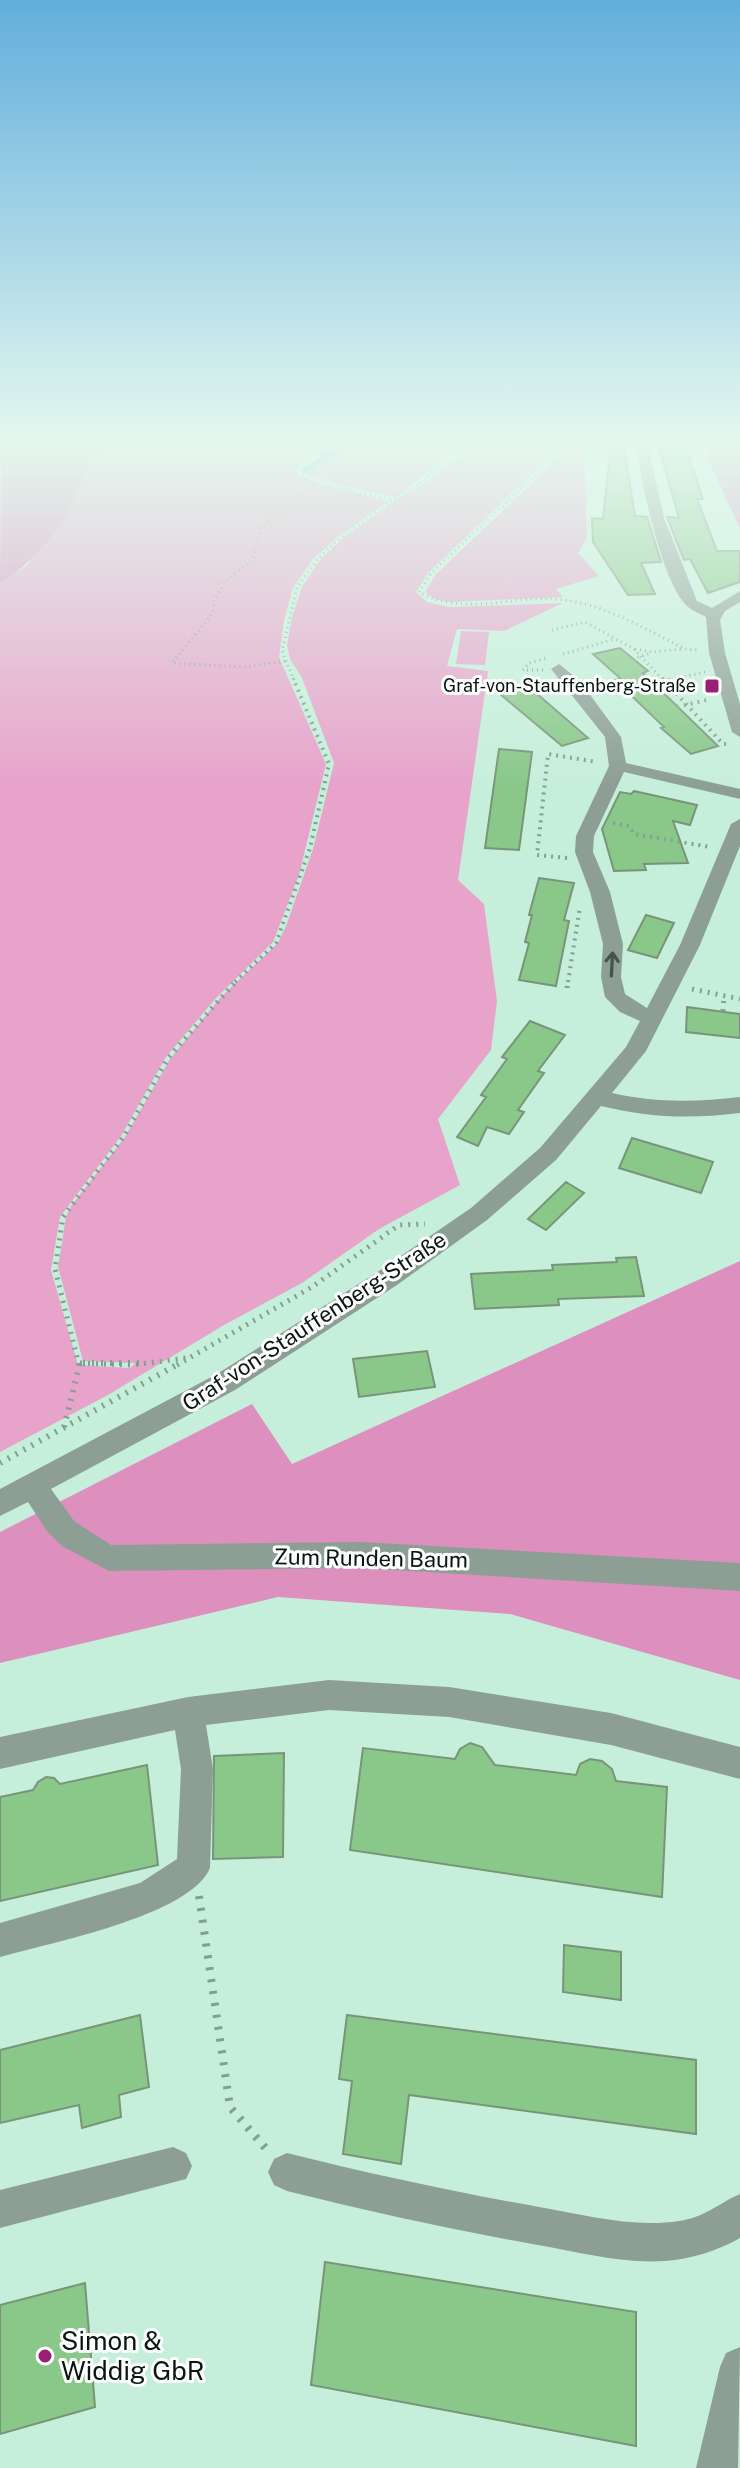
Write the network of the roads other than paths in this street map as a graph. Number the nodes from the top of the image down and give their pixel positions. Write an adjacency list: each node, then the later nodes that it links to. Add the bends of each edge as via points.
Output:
1 (671, 557): 3 (street, via 692,604)
2 (740, 595): 3 (street)
3 (714, 615): 5 (street, via 712,627)
4 (559, 669): 6 (street, via 613,737)
5 (736, 738)
6 (618, 766): 7 (street); 9 (street, one-way to 6, via 615,997 613,944 584,852 585,836)
7 (740, 794)
8 (740, 824): 9 (street, Graf-von-Stauffenberg-Straße)
9 (653, 1019): 10 (street, Graf-von-Stauffenberg-Straße)
10 (598, 1097): 11 (street, via 648,1109); 12 (street, Graf-von-Stauffenberg-Straße, via 548,1154 388,1278 226,1382)
11 (740, 1105)
12 (34, 1486): 13 (street, Graf-von-Stauffenberg-Straße); 14 (street, Zum Runden Baum, via 61,1530 109,1558 361,1555)
13 (0, 1503)
14 (740, 1577)
15 (188, 1712): 16 (street); 17 (street, via 329,1695 449,1702 611,1729); 18 (street, via 197,1769 193,1868 148,1898)
16 (0, 1753)
17 (740, 1763)
18 (0, 1940)
19 (173, 2166): 21 (street)
20 (287, 2172): 22 (street, via 397,2200 607,2238 656,2242)
21 (0, 2209)
22 (738, 2225)
23 (740, 2367): 24 (street)
24 (717, 2468)

